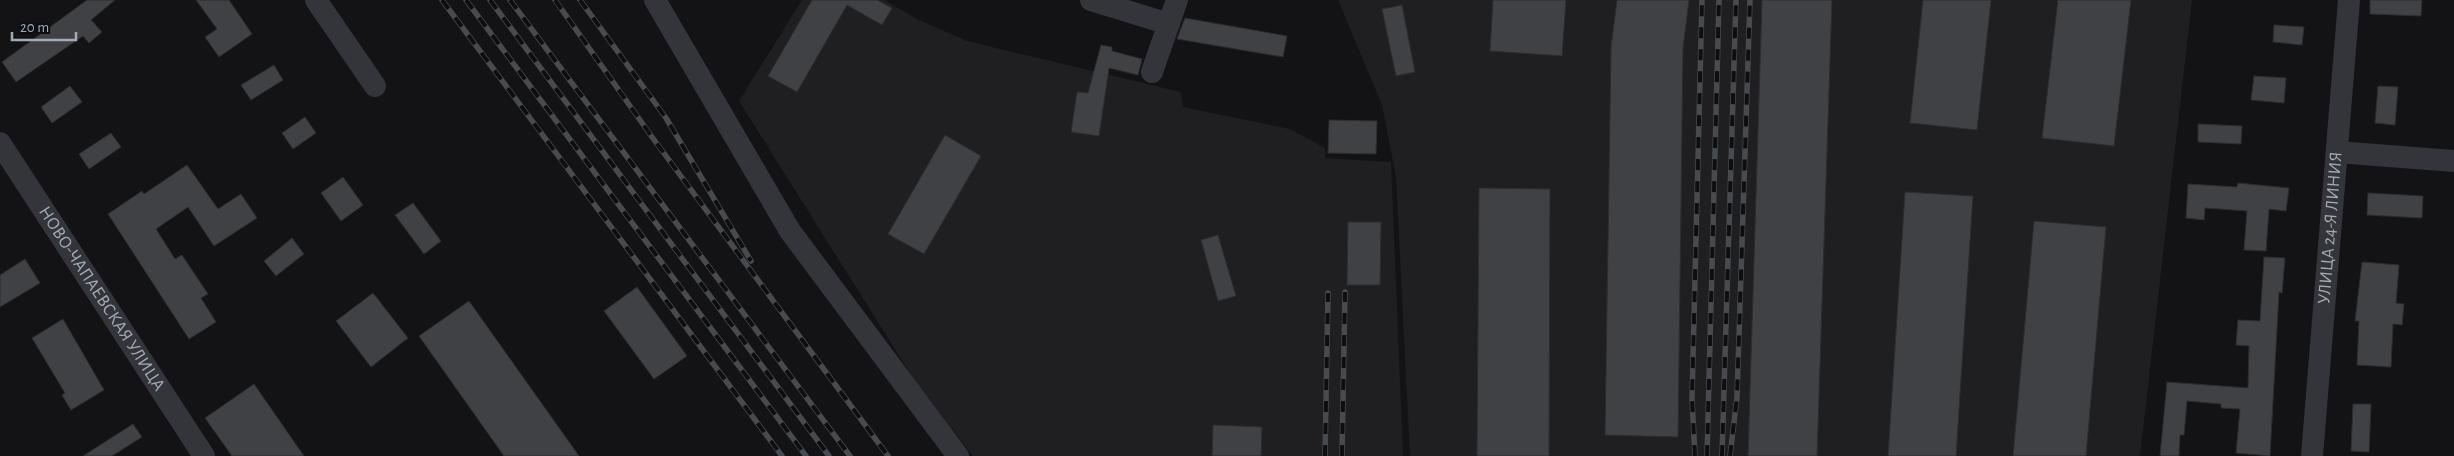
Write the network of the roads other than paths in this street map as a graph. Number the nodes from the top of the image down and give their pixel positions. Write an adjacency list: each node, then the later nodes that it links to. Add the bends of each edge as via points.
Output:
1 (316, 0): 8 (street)
2 (655, 0): 13 (street, via 790,231)
3 (1091, 0): 6 (street)
4 (1177, 0): 6 (street)
5 (2349, 0): 10 (street, УЛИЦА 24-Я ЛИНИЯ)
6 (1169, 24): 7 (street)
7 (1152, 72)
8 (375, 86)
9 (0, 143): 12 (street, НОВО-ЧАПАЕВСКАЯ УЛИЦА)
10 (2337, 152): 11 (street); 14 (street, УЛИЦА 24-Я ЛИНИЯ)
11 (2454, 161)
12 (204, 456)
13 (958, 456)
14 (2312, 456)

